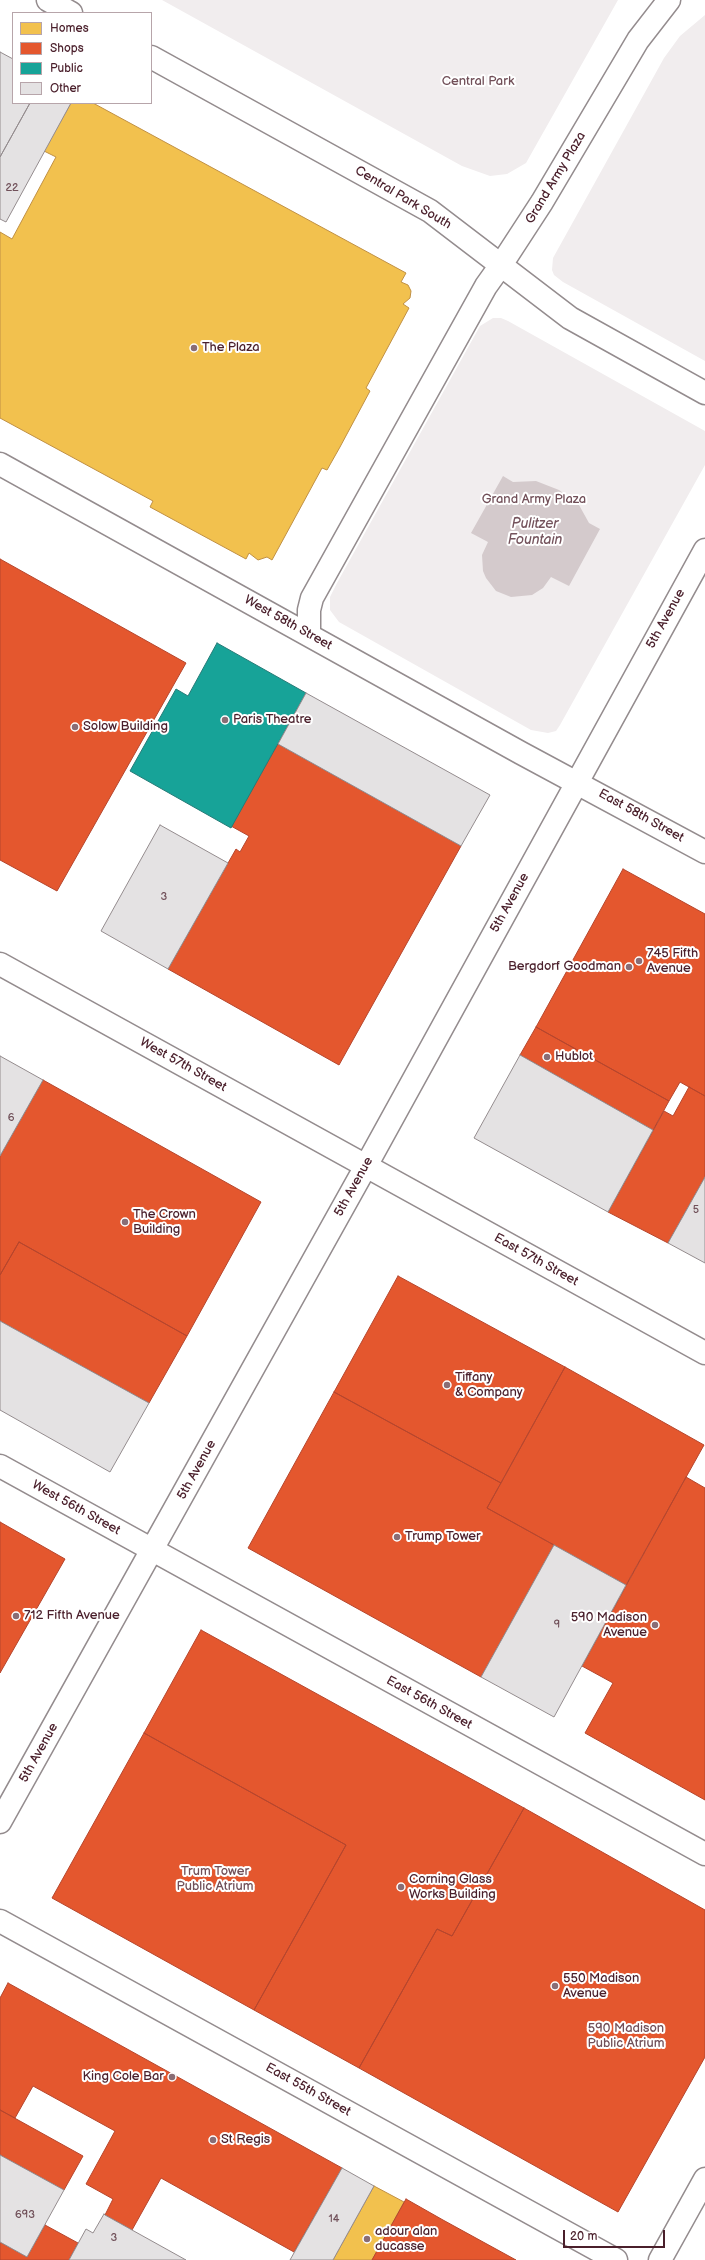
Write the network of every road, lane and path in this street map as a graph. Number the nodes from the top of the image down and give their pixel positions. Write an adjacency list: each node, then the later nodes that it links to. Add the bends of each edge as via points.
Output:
1 (48, 0): 3 (main road)
2 (669, 0): 5 (main road, Grand Army Plaza, via 638,40 542,202)
3 (69, 12)
4 (152, 58): 5 (main road, Central Park South, via 430,211)
5 (501, 265): 6 (main road, Central Park South, via 530,290 570,318); 9 (main road, Grand Army Plaza, via 479,298 312,598 309,610)
6 (705, 393)
7 (0, 464): 9 (main road, West 58th Street)
8 (705, 550): 10 (main road, 5th Avenue)
9 (309, 635): 10 (main road, West 58th Street, via 521,753)
10 (577, 781): 11 (main road, East 58th Street); 13 (main road, 5th Avenue)
11 (705, 852)
12 (0, 964): 13 (main road, West 57th Street)
13 (366, 1166): 14 (main road, East 57th Street); 16 (main road, 5th Avenue)
14 (705, 1353)
15 (0, 1466): 16 (main road, West 56th Street)
16 (152, 1551): 17 (main road, 5th Avenue); 18 (main road, East 56th Street)
17 (0, 1822)
18 (705, 1854)
19 (0, 1921): 21 (main road, East 55th Street)
20 (705, 2179): 22 (main road)
21 (616, 2260)
22 (660, 2260)

